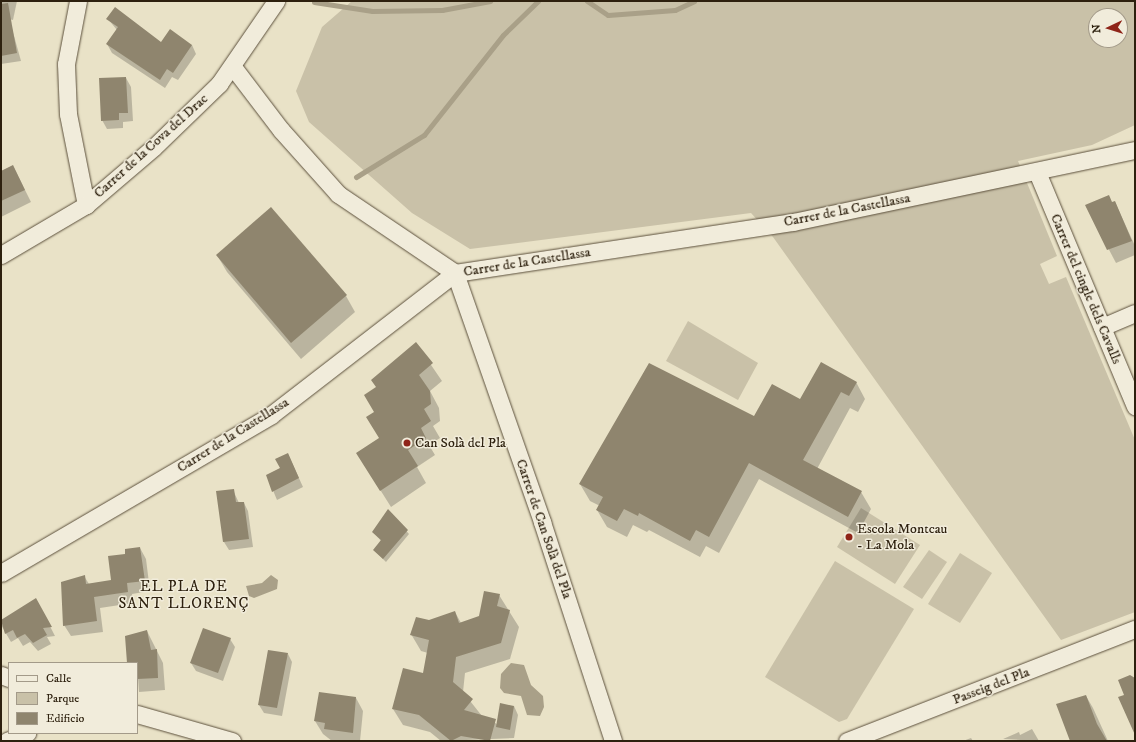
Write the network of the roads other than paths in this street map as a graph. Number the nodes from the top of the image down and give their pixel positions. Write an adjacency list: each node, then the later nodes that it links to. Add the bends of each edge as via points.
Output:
1 (78, 1): 6 (street, via 66,64 68,114)
2 (276, 1): 3 (street, Carrer de la Cova del Drac)
3 (233, 67): 6 (street, Carrer de la Cova del Drac, via 154,147); 8 (street, via 285,135 338,194)
4 (1135, 150): 5 (street, Carrer de la Castellassa)
5 (1037, 172): 8 (street, Carrer de la Castellassa, via 793,222); 10 (street, Carrer del cingle dels Cavalls)
6 (86, 205): 7 (street, Carrer de la Cova del Drac)
7 (1, 256)
8 (455, 273): 12 (street, Carrer de la Castellassa, via 271,414); 18 (street, Carrer de Can Solà del Pla, via 542,522)
9 (1135, 313): 10 (street)
10 (1102, 327): 11 (street, Carrer del cingle dels Cavalls)
11 (1135, 406)
12 (1, 573)
13 (1135, 629): 19 (street, Passeig del Pla)
14 (138, 714): 17 (street)
15 (24, 734): 16 (street)
16 (7, 741)
17 (232, 741)
18 (613, 741)
19 (847, 741)

